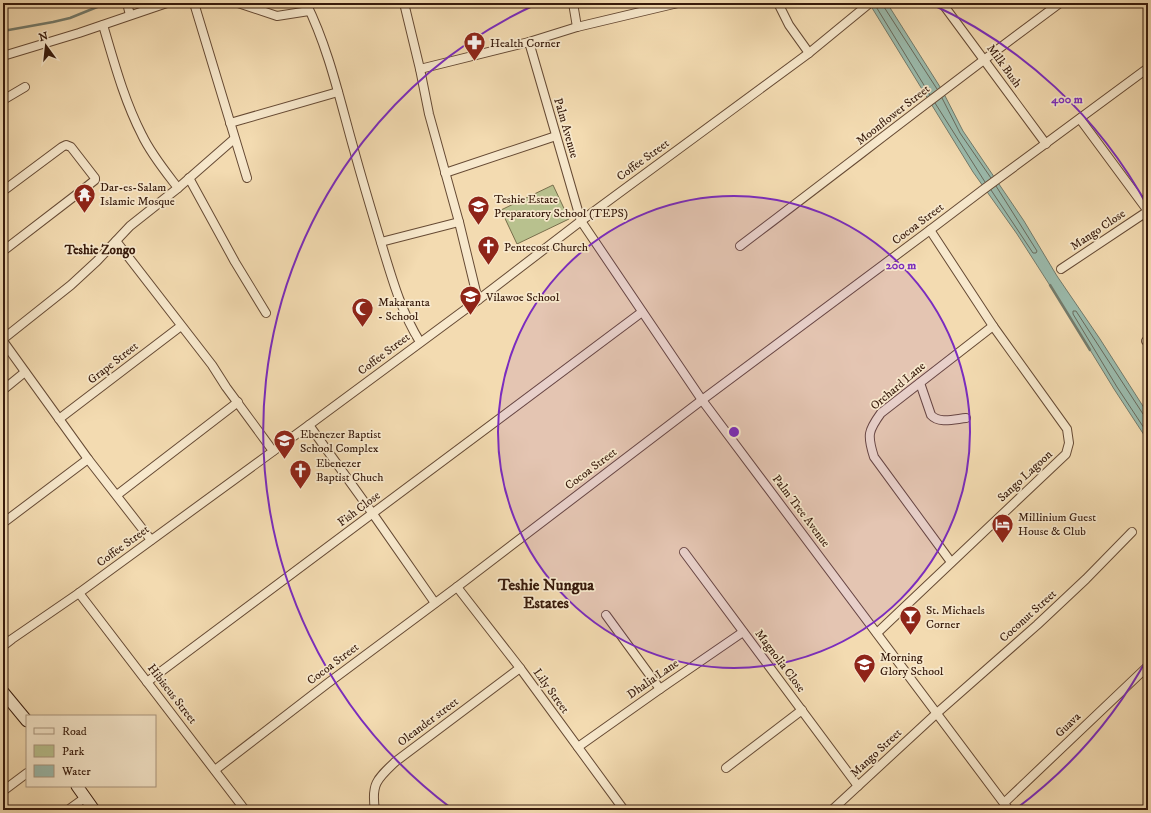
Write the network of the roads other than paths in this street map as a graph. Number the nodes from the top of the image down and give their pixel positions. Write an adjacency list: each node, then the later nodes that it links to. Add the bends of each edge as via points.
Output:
1 (127, 3): 13 (street)
2 (167, 3): 13 (street)
3 (194, 3): 26 (street)
4 (238, 3): 12 (street, via 277,16)
5 (404, 3): 21 (street)
6 (573, 3): 15 (street)
7 (678, 3): 15 (street)
8 (778, 3): 17 (street, via 789,25)
9 (870, 3): 17 (street, Coffee Street)
10 (942, 3): 19 (street, Milk Bush)
11 (1060, 3): 19 (street, Moonflower Street)
12 (307, 7): 23 (street, via 322,41)
13 (130, 15): 14 (street)
14 (103, 25): 18 (street); 33 (street, via 125,98 135,121 156,158)
15 (577, 26): 16 (street)
16 (528, 42): 21 (street); 27 (street, Palm Avenue)
17 (809, 53): 36 (street, Coffee Street)
18 (3, 56)
19 (984, 60): 29 (street, Milk Bush); 41 (street, Moonflower Street)
20 (1148, 68): 25 (street)
21 (420, 69): 30 (street, via 428,114)
22 (25, 87): 24 (street)
23 (338, 92): 26 (street); 40 (street)
24 (3, 100)
25 (1080, 119): 29 (street); 35 (street)
26 (230, 123): 28 (street)
27 (556, 136): 30 (street); 36 (street, Palm Avenue)
28 (234, 139): 31 (street); 32 (street)
29 (1046, 144): 38 (street, Cocoa Street)
30 (445, 173): 37 (street)
31 (189, 178): 33 (street); 46 (street)
32 (247, 178)
33 (178, 188): 39 (street, via 130,226)
34 (3, 191): 42 (street, via 66,145 71,147 95,178)
35 (1148, 211): 43 (street, Mango Close)
36 (581, 221): 44 (street, Coffee Street); 45 (street, Palm Tree Avenue)
37 (459, 222): 40 (street); 44 (street)
38 (930, 230): 48 (street, Sango Lagoon); 54 (street, Cocoa Street)
39 (116, 241): 47 (street); 49 (street, via 71,285)
40 (381, 242): 50 (street, via 405,316)
41 (740, 246)
42 (3, 251)
43 (1061, 269)
44 (478, 300): 50 (street, Coffee Street)
45 (642, 312): 54 (street, Palm Tree Avenue); 62 (street, Fish Close)
46 (266, 313)
47 (181, 326): 55 (street); 57 (street, Grape Street)
48 (993, 326): 52 (street, Orchard Lane); 67 (street, Sango Lagoon, via 1067,429 1069,443 1066,454)
49 (3, 340): 51 (street)
50 (420, 342): 58 (street, Coffee Street)
51 (25, 372): 53 (street); 57 (street)
52 (920, 383): 56 (street, via 934,419 939,421); 67 (street, Orchard Lane, via 881,413 871,427 869,441 874,457)
53 (3, 390)
54 (702, 400): 68 (street, Cocoa Street); 73 (street, Palm Tree Avenue)
55 (238, 402): 59 (street); 61 (street)
56 (966, 418)
57 (59, 420): 60 (street)
58 (308, 425): 59 (street, Coffee Street); 62 (street)
59 (274, 451): 65 (street, Coffee Street)
60 (88, 459): 61 (street); 63 (street)
61 (117, 495): 65 (street)
62 (373, 514): 70 (street); 77 (street, Fish Close)
63 (3, 523)
64 (1132, 532): 81 (street, Coconut Street, via 1037,625)
65 (151, 540): 69 (street, Coffee Street)
66 (684, 552): 72 (street, Magnolia Close)
67 (951, 562): 73 (street, Sango Lagoon)
68 (457, 587): 70 (street, Cocoa Street); 76 (street, Lily Street)
69 (79, 593): 74 (street, Coffee Street); 77 (street, Hibiscus Street)
70 (435, 603): 85 (street, Cocoa Street)
71 (606, 615): 78 (street)
72 (743, 632): 78 (street, Dhalia Lane); 80 (street, Magnolia Close)
73 (878, 633): 81 (street, Palm Tree Avenue)
74 (3, 646)
75 (1148, 666): 91 (street, Guava)
76 (520, 668): 83 (street, Lily Street); 95 (street, Oleander street, via 395,762 378,780 373,796)
77 (147, 682): 85 (street, Hibiscus Street)
78 (660, 689): 83 (street, Dhalia Lane)
79 (3, 692): 82 (street)
80 (802, 710): 84 (street); 87 (street, Magnolia Close)
81 (937, 713): 87 (street, Mango Street); 91 (street, Palm Tree Avenue)
82 (26, 720)
83 (578, 747): 96 (street, Lily Street)
84 (726, 768)
85 (215, 770): 94 (street, Hibiscus Street)
86 (26, 774): 89 (street)
87 (858, 786): 97 (street, Mango Street)
88 (78, 787): 90 (street)
89 (3, 791)
90 (86, 797): 92 (street); 93 (street)
91 (1004, 802): 98 (street, Palm Tree Avenue)
92 (68, 810)
93 (94, 810)
94 (245, 810)
95 (376, 810)
96 (624, 810)
97 (832, 810)
98 (1010, 810)

